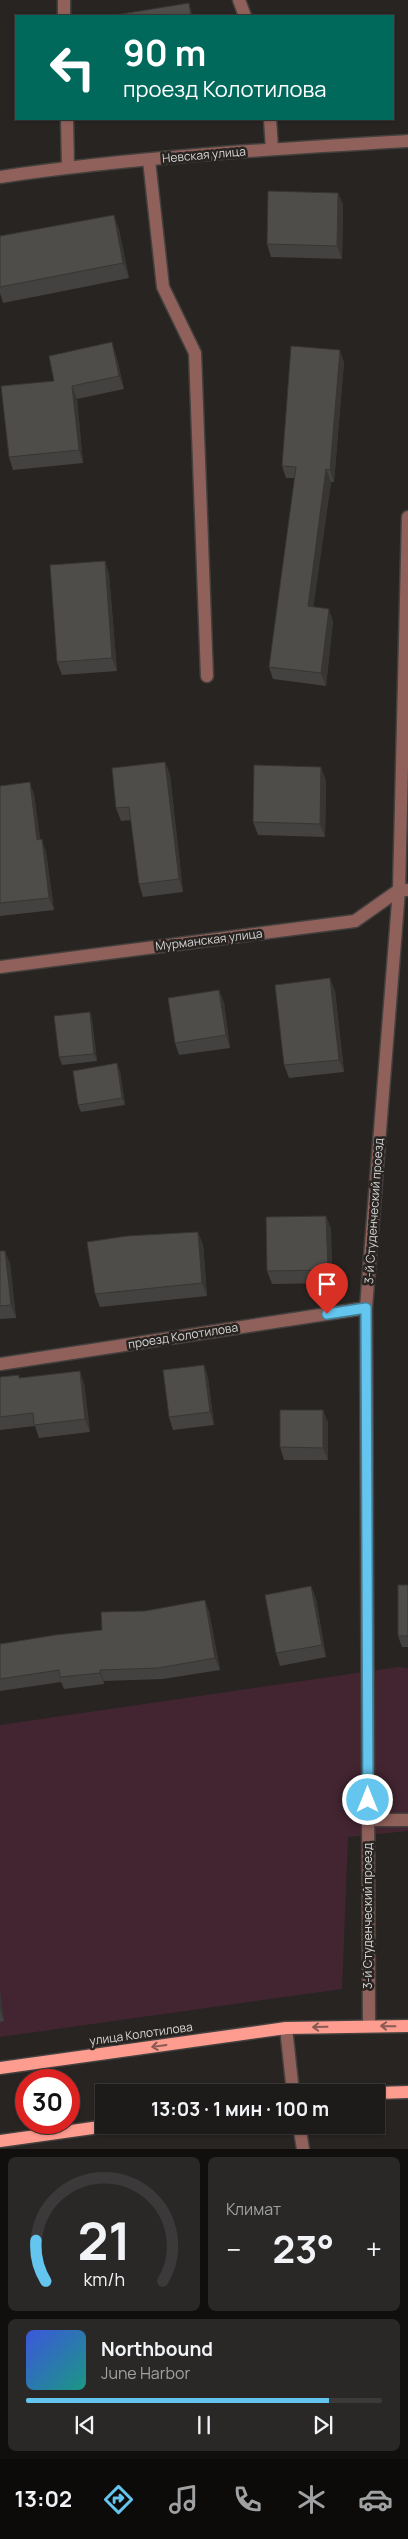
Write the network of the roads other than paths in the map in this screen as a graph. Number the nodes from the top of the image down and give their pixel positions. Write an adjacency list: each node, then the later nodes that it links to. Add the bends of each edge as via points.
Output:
1 (64, 0): 3 (street)
2 (239, 0): 4 (street)
3 (64, 15)
4 (245, 15)
5 (67, 120): 10 (street)
6 (270, 120): 8 (street)
7 (408, 141): 8 (street, Невская улица)
8 (272, 149): 9 (street, Невская улица)
9 (148, 160): 10 (street, Невская улица); 13 (street, via 163,286 195,353)
10 (68, 167): 11 (street, Невская улица)
11 (0, 177)
12 (408, 517): 14 (street, 3-й Студенческий проезд)
13 (207, 676)
14 (403, 890): 15 (street, Мурманская улица, via 355,921); 16 (street, 3-й Студенческий проезд)
15 (0, 967)
16 (366, 1308): 17 (street, проезд Колотилова); 18 (street, 3-й Студенческий проезд)
17 (0, 1364)
18 (368, 1820): 19 (street); 20 (street, 3-й Студенческий проезд)
19 (408, 1820)
20 (369, 2026): 21 (main road, улица Колотилова, one-way to 20); 22 (main road, улица Колотилова, one-way to 22)
21 (408, 2026)
22 (286, 2028): 23 (main road, улица Колотилова, one-way to 23); 24 (street)
23 (0, 2068)
24 (293, 2084)
25 (408, 2092): 26 (main road)
26 (385, 2093)
27 (95, 2128): 29 (main road)
28 (300, 2134): 30 (street)
29 (0, 2141)
30 (303, 2149)

